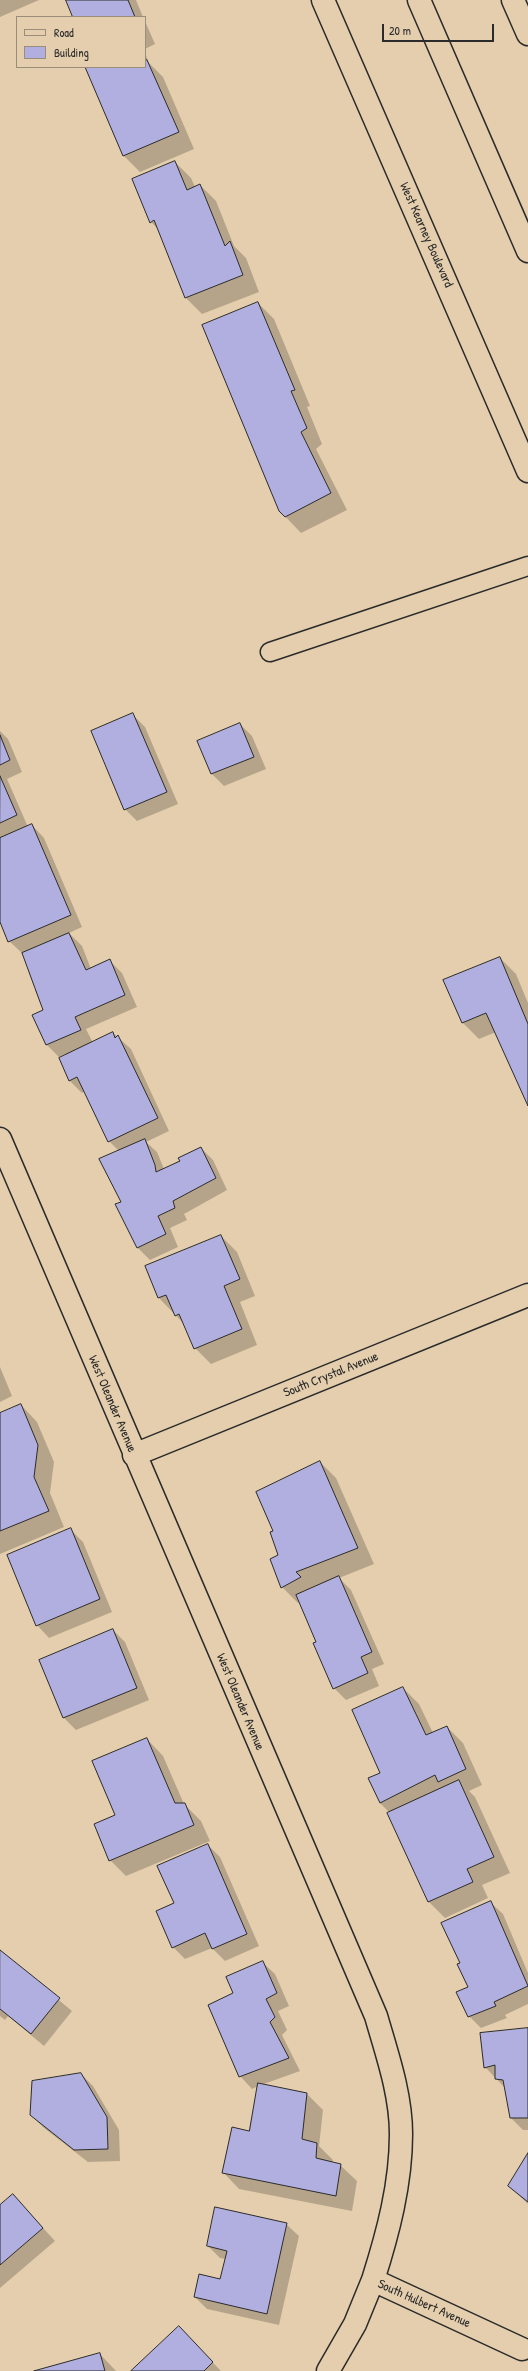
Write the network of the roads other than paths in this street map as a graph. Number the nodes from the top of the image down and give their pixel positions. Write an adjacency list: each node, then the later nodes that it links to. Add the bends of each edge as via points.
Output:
1 (323, 0): 6 (street, West Kearney Boulevard)
2 (419, 0): 5 (street)
3 (514, 0): 4 (street)
4 (528, 34)
5 (528, 250)
6 (528, 471)
7 (528, 566): 8 (lane)
8 (270, 652)
9 (0, 1139): 11 (street, West Oleander Avenue)
10 (528, 1295): 11 (street, South Crystal Avenue)
11 (134, 1455): 12 (street, West Oleander Avenue, via 380,2030 394,2080 401,2134 389,2230)
12 (373, 2280): 13 (street, South Hulbert Avenue); 14 (street, South Hulbert Avenue, via 355,2324)
13 (522, 2349)
14 (328, 2371)

